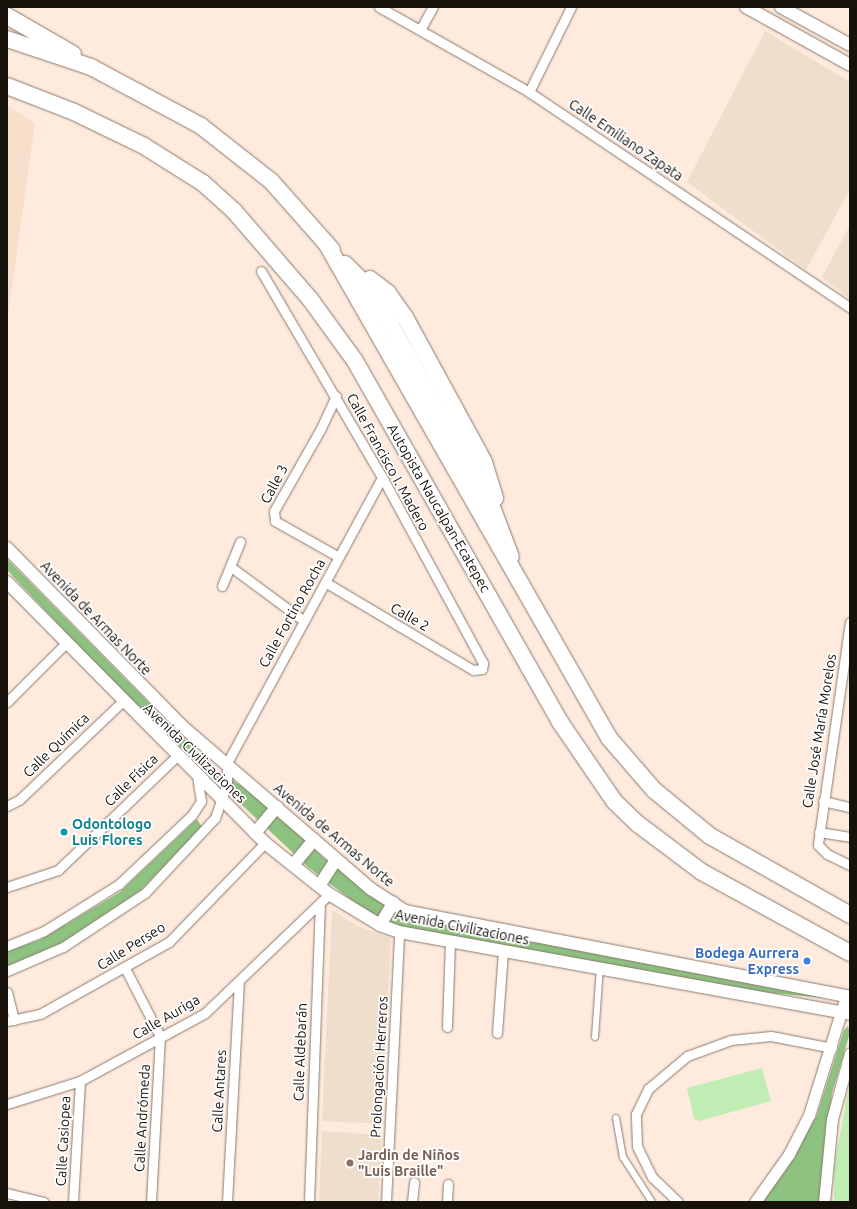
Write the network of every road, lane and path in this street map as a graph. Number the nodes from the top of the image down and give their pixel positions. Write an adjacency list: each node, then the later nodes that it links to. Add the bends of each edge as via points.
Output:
1 (379, 7): 8 (street, Calle Emiliano Zapata)
2 (433, 7): 8 (street)
3 (571, 7): 15 (street)
4 (746, 7): 10 (main road)
5 (782, 7): 7 (main road)
6 (7, 16): 13 (highway)
7 (819, 28): 10 (main road); 11 (main road)
8 (420, 30): 15 (street, Calle Emiliano Zapata)
9 (7, 39): 13 (highway)
10 (810, 42): 12 (main road)
11 (850, 45)
12 (850, 65)
13 (91, 67): 16 (highway, via 190,119 224,142 271,181)
14 (7, 86): 64 (highway, Autopista Naucalpan-Ecatepec, via 74,112 144,146 203,183 234,211 310,299 355,361 560,722 614,801 638,824 702,872)
15 (529, 92): 19 (street, Calle Emiliano Zapata)
16 (326, 243): 17 (highway); 22 (highway, via 388,293 405,317 484,462); 27 (highway)
17 (342, 261): 22 (highway, via 366,285 391,325); 27 (highway, via 422,393)
18 (261, 271): 20 (street, Calle Francisco I. Madero)
19 (850, 308)
20 (336, 396): 21 (street, Calle Francisco I. Madero); 25 (street, Calle 3, via 320,430 274,511 275,520)
21 (382, 478): 25 (street, Calle Fortino Rocha); 34 (street, Calle Francisco I. Madero, via 482,662)
22 (505, 535): 27 (highway)
23 (240, 542): 26 (street)
24 (7, 548): 38 (main road, Avenida de Armas Norte, via 108,647 152,698)
25 (339, 557): 29 (street, Calle Fortino Rocha)
26 (231, 567): 30 (street); 31 (street)
27 (516, 574): 57 (highway, via 588,706 638,773 710,836)
28 (7, 582): 33 (main road, Avenida Civilizaciones)
29 (325, 582): 31 (street, Calle Fortino Rocha); 34 (street, Calle 2, via 473,670)
30 (222, 586)
31 (303, 620): 38 (street, Calle Fortino Rocha)
32 (850, 622): 41 (street, Calle José María Morelos)
33 (66, 643): 35 (street); 36 (main road, Avenida Civilizaciones)
34 (482, 669)
35 (8, 699)
36 (122, 702): 37 (main road, Avenida Civilizaciones); 42 (street, Calle Química, via 19,800)
37 (177, 756): 39 (main road, Avenida Civilizaciones); 53 (street, Calle Física, via 58,870)
38 (227, 763): 40 (street); 43 (main road, Avenida de Armas Norte)
39 (197, 776): 40 (main road, Avenida Civilizaciones); 62 (street, via 201,801 192,815 120,884 44,931)
40 (222, 799): 46 (main road, Avenida Civilizaciones); 68 (street, via 206,829 145,893 63,947)
41 (823, 801): 44 (street); 45 (street, Calle José María Morelos)
42 (7, 806)
43 (277, 807): 46 (main road); 48 (main road, Avenida de Armas Norte)
44 (850, 807)
45 (819, 832): 47 (street); 52 (street, Calle José María Morelos, via 818,845 826,854)
46 (255, 833): 49 (main road, Avenida Civilizaciones)
47 (850, 837)
48 (314, 840): 50 (main road, Avenida de Armas Norte); 51 (main road)
49 (266, 843): 51 (main road, Avenida Civilizaciones); 66 (street, Calle Perseo, via 169,942)
50 (336, 860): 54 (main road); 56 (main road, Avenida de Armas Norte)
51 (293, 865): 54 (main road, Avenida Civilizaciones)
52 (850, 865)
53 (7, 887)
54 (324, 890): 55 (street, Calle Auriga); 58 (main road, Avenida Civilizaciones)
55 (320, 903): 69 (street, Calle Auriga); 90 (street, Calle Aldebarán)
56 (393, 903): 58 (main road); 61 (main road, Avenida de Armas Norte, via 405,911 436,918)
57 (850, 916)
58 (380, 925): 59 (main road, Avenida Civilizaciones)
59 (399, 932): 60 (main road, Avenida Civilizaciones); 91 (street, Prolongación Herreros)
60 (450, 942): 63 (main road, Avenida Civilizaciones); 74 (street)
61 (576, 942): 65 (main road); 71 (main road, Avenida de Armas Norte)
62 (7, 946)
63 (504, 951): 65 (main road, Avenida Civilizaciones); 75 (street)
64 (850, 953)
65 (573, 963): 67 (main road, Avenida Civilizaciones)
66 (125, 968): 73 (street, Calle Perseo, via 40,1014); 76 (street)
67 (600, 968): 72 (main road, Avenida Civilizaciones); 77 (street)
68 (7, 971)
69 (239, 982): 76 (street, Calle Auriga, via 205,1013); 89 (street, Calle Antares)
70 (7, 992): 73 (street)
71 (848, 996): 72 (street)
72 (846, 1013): 78 (street)
73 (10, 1020)
74 (447, 1027)
75 (497, 1033)
76 (160, 1036): 80 (street, Calle Auriga); 88 (street, Calle Andrómeda)
77 (595, 1037)
78 (832, 1048): 95 (street, via 771,1036 731,1040 687,1056 648,1088 636,1114 637,1146 652,1177); 96 (street, via 809,1115 789,1154)
79 (850, 1053): 97 (street, via 832,1119)
80 (80, 1082): 81 (street, Calle Auriga); 87 (street, Calle Casiopea)
81 (7, 1104)
82 (616, 1118): 94 (street, via 623,1157)
83 (414, 1182): 92 (street)
84 (448, 1184): 93 (street)
85 (7, 1192): 86 (street)
86 (44, 1202)
87 (73, 1202)
88 (151, 1202)
89 (227, 1202)
90 (309, 1202)
91 (386, 1202)
92 (412, 1202)
93 (447, 1202)
94 (652, 1202)
95 (678, 1202)
96 (755, 1202)
97 (824, 1202)

